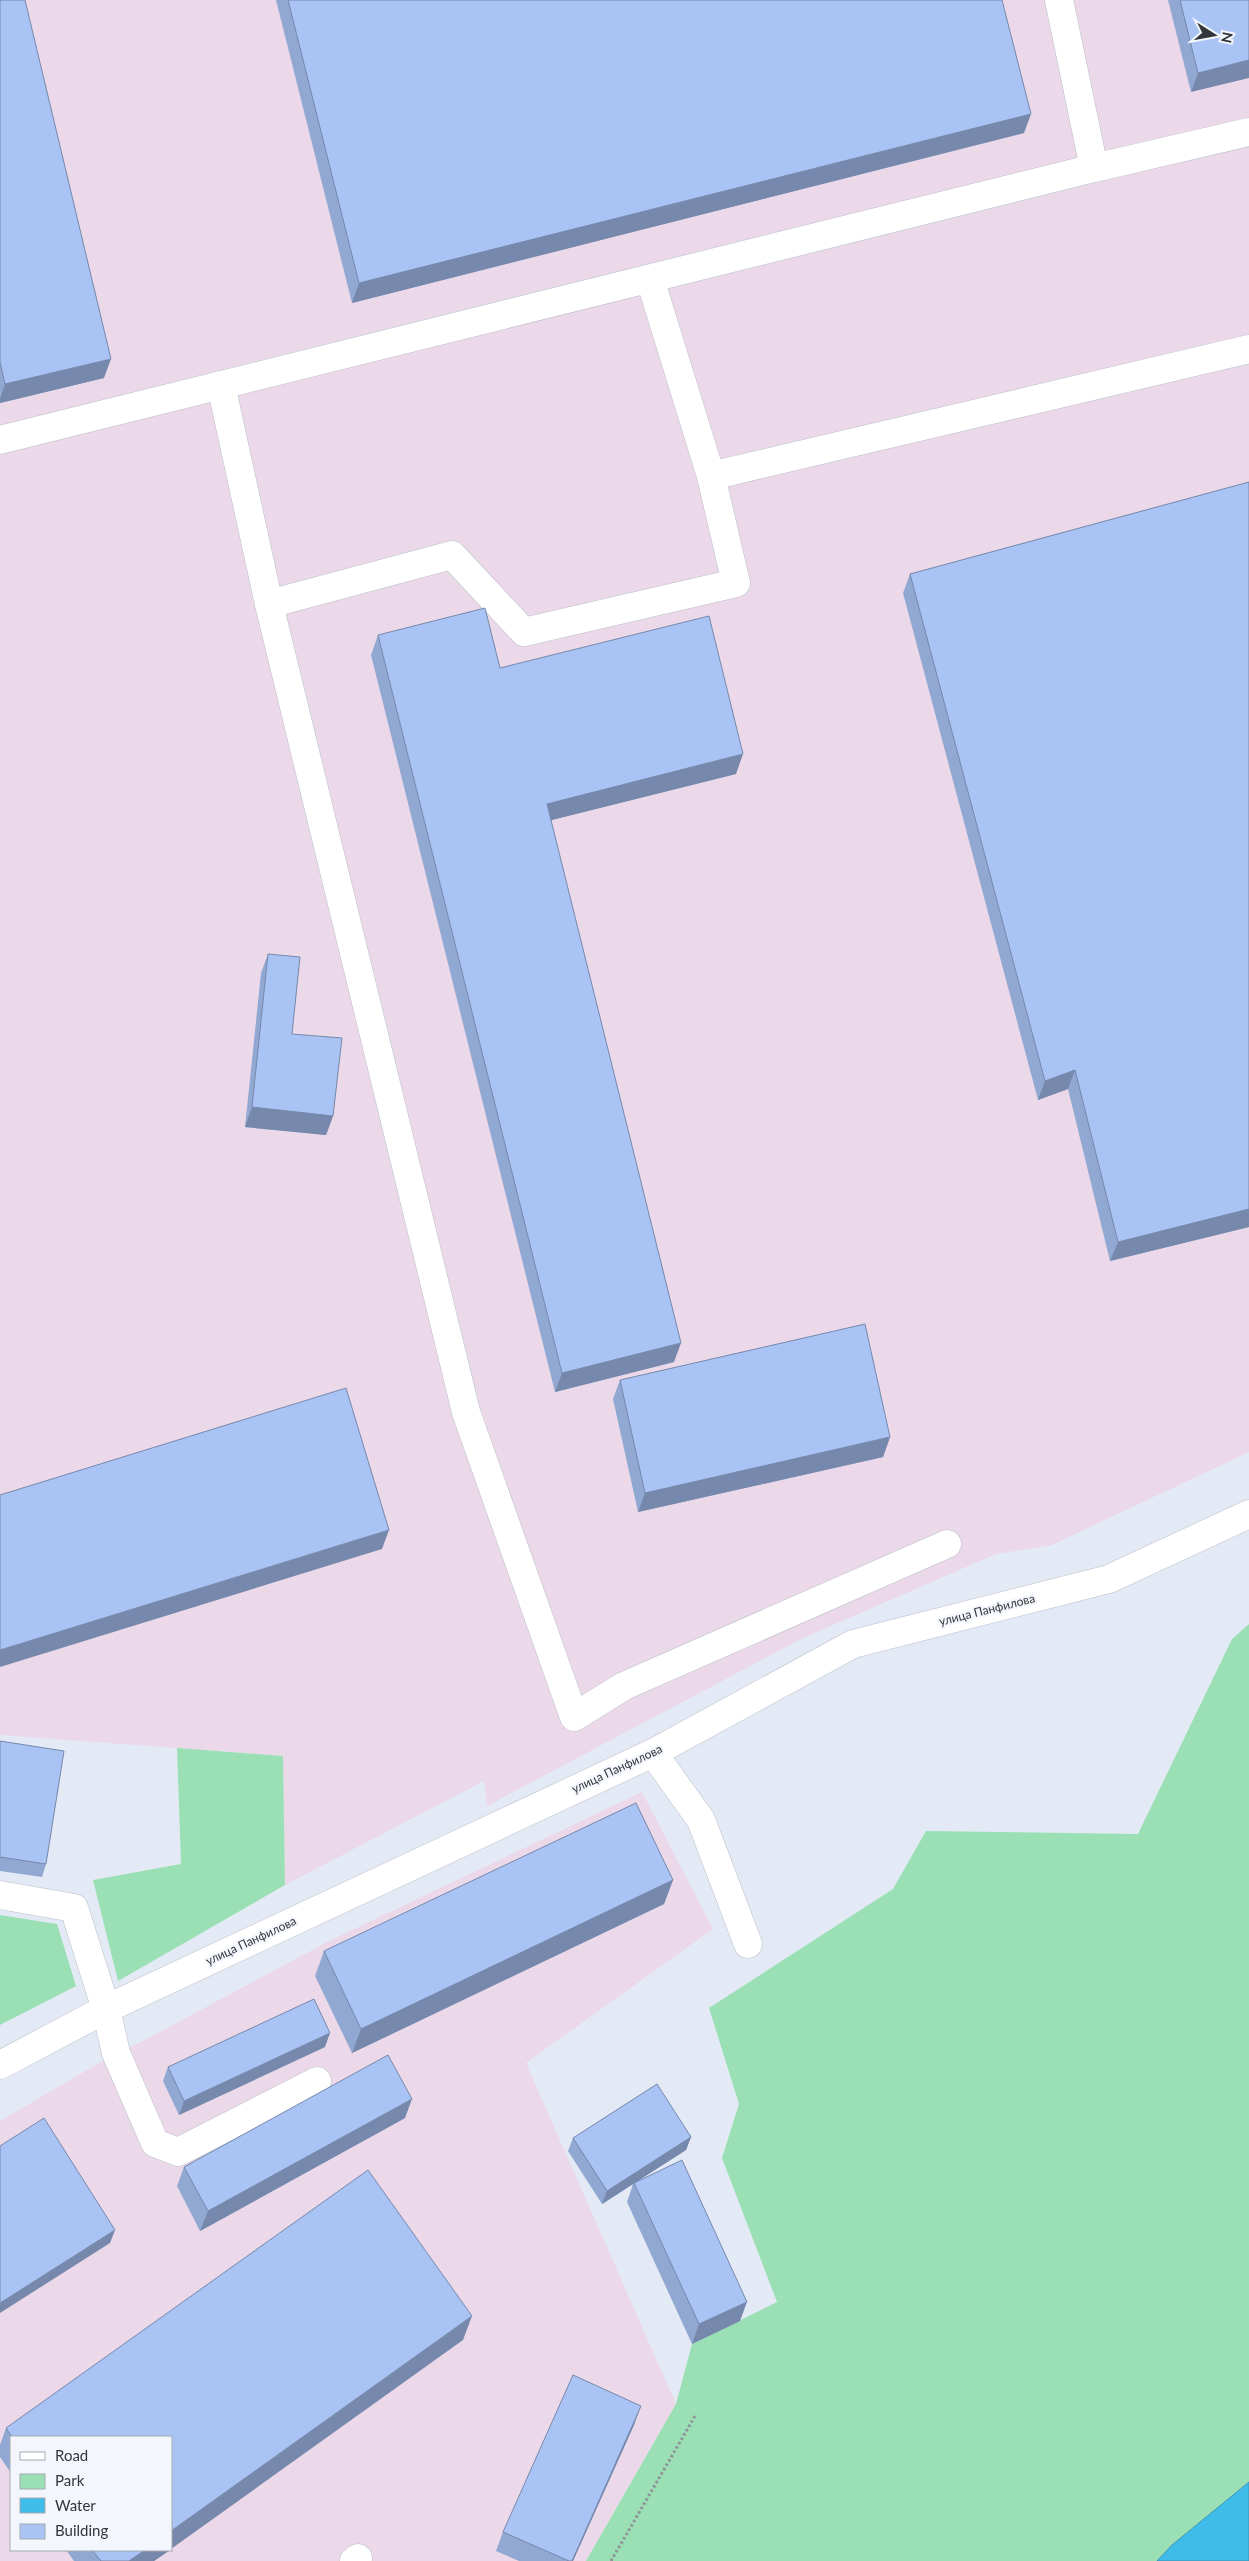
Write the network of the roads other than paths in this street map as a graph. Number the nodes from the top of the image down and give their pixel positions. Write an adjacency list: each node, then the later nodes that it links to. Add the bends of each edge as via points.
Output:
1 (1059, 0): 3 (street)
2 (1249, 132): 3 (street)
3 (1094, 168): 4 (street)
4 (650, 279): 6 (street); 8 (street)
5 (1249, 349): 8 (street)
6 (222, 385): 7 (street); 9 (street)
7 (0, 440)
8 (711, 476): 9 (street, via 736,583 524,632 452,555)
9 (269, 604): 11 (street, via 466,1412 574,1716 624,1686)
10 (1249, 1514): 12 (street, улица Панфилова, via 1109,1579 853,1644)
11 (947, 1544)
12 (654, 1753): 14 (street, via 701,1820); 15 (street, улица Панфилова)
13 (0, 1895): 15 (street, via 74,1908)
14 (748, 1944)
15 (106, 2009): 16 (street, улица Панфилова); 17 (street, via 116,2053 155,2143 178,2152)
16 (0, 2065)
17 (317, 2081)

